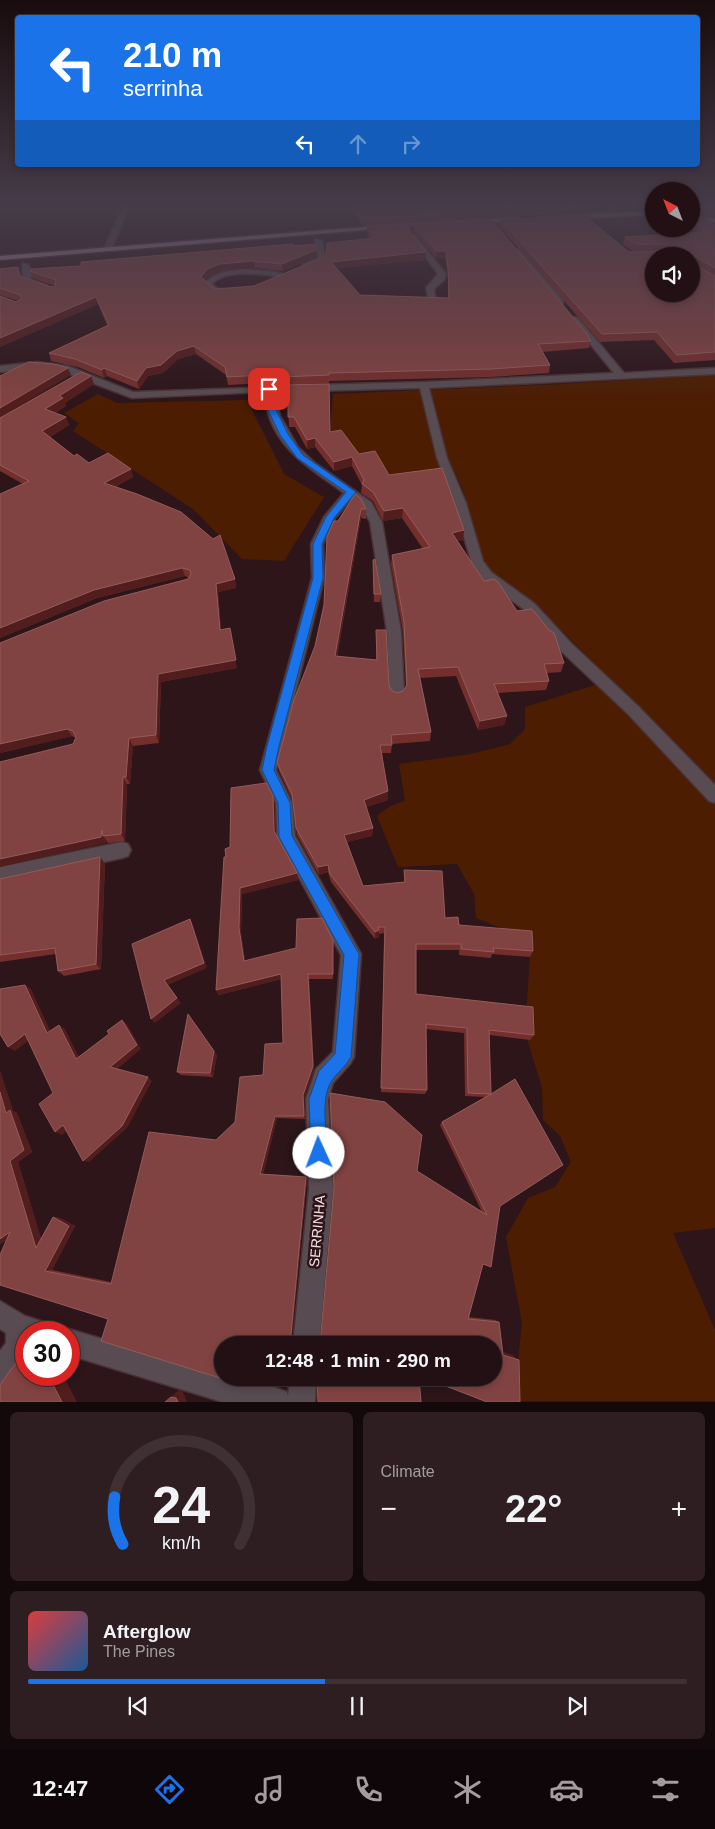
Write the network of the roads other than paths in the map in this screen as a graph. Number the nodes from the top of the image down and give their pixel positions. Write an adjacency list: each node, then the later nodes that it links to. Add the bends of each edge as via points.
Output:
1 (25, 271): 8 (street, via 26,280)
2 (295, 271): 5 (street)
3 (440, 271): 9 (street, via 441,278 430,288)
4 (535, 271): 12 (street)
5 (284, 276): 6 (street); 7 (street, via 228,273 210,278 208,284 216,292)
6 (274, 282)
7 (235, 289)
8 (54, 290)
9 (433, 301)
10 (0, 369): 14 (street, via 26,365 58,366 78,377 132,395)
11 (715, 371): 12 (street)
12 (620, 374): 13 (street)
13 (424, 385): 14 (street); 17 (street, via 442,458 477,561 486,575 530,606 566,647 633,710)
14 (269, 389): 15 (street, via 270,406 284,435 300,456)
15 (351, 492): 16 (street, via 367,505 376,522 394,632); 20 (street, SERRINHA, via 330,517 317,544 318,578 268,770 284,803 286,837 351,954 343,1057 324,1077 317,1099 321,1189)
16 (397, 694)
17 (715, 796)
18 (122, 850): 19 (street)
19 (0, 876)
20 (307, 1336)
21 (80, 1345): 25 (street)
22 (15, 1353): 23 (street)
23 (0, 1374)
24 (302, 1386): 26 (street)
25 (277, 1402)
26 (301, 1402)

